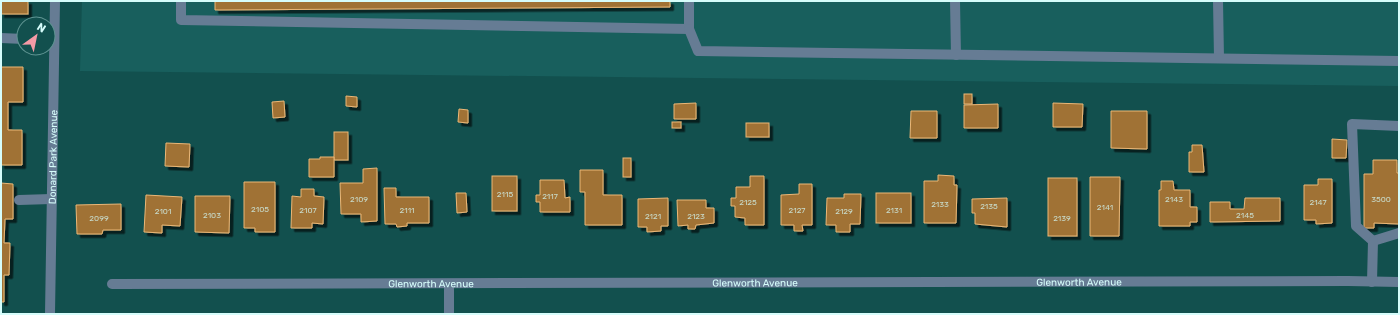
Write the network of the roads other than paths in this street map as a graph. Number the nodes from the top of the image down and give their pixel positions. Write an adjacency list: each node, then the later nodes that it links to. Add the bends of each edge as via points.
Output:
1 (55, 1): 6 (street, Donard Park Avenue)
2 (181, 1): 7 (street, via 181,20)
3 (689, 1): 7 (street)
4 (955, 1): 10 (street)
5 (1218, 1): 12 (street)
6 (53, 16)
7 (689, 29): 10 (street, via 698,51)
8 (1, 38): 9 (street)
9 (16, 39)
10 (956, 55): 12 (street)
11 (51, 56): 15 (street, Donard Park Avenue)
12 (1219, 58): 13 (street)
13 (1399, 61)
14 (1399, 126): 18 (street, via 1352,124 1356,226)
15 (52, 199): 16 (street); 23 (street, Donard Park Avenue)
16 (19, 200)
17 (1399, 233): 18 (street)
18 (1373, 241): 19 (street)
19 (1372, 282): 20 (street, Glenworth Avenue); 22 (street, Glenworth Avenue)
20 (1399, 282)
21 (112, 284): 22 (street, Glenworth Avenue)
22 (449, 284): 24 (street)
23 (50, 314)
24 (449, 314)

